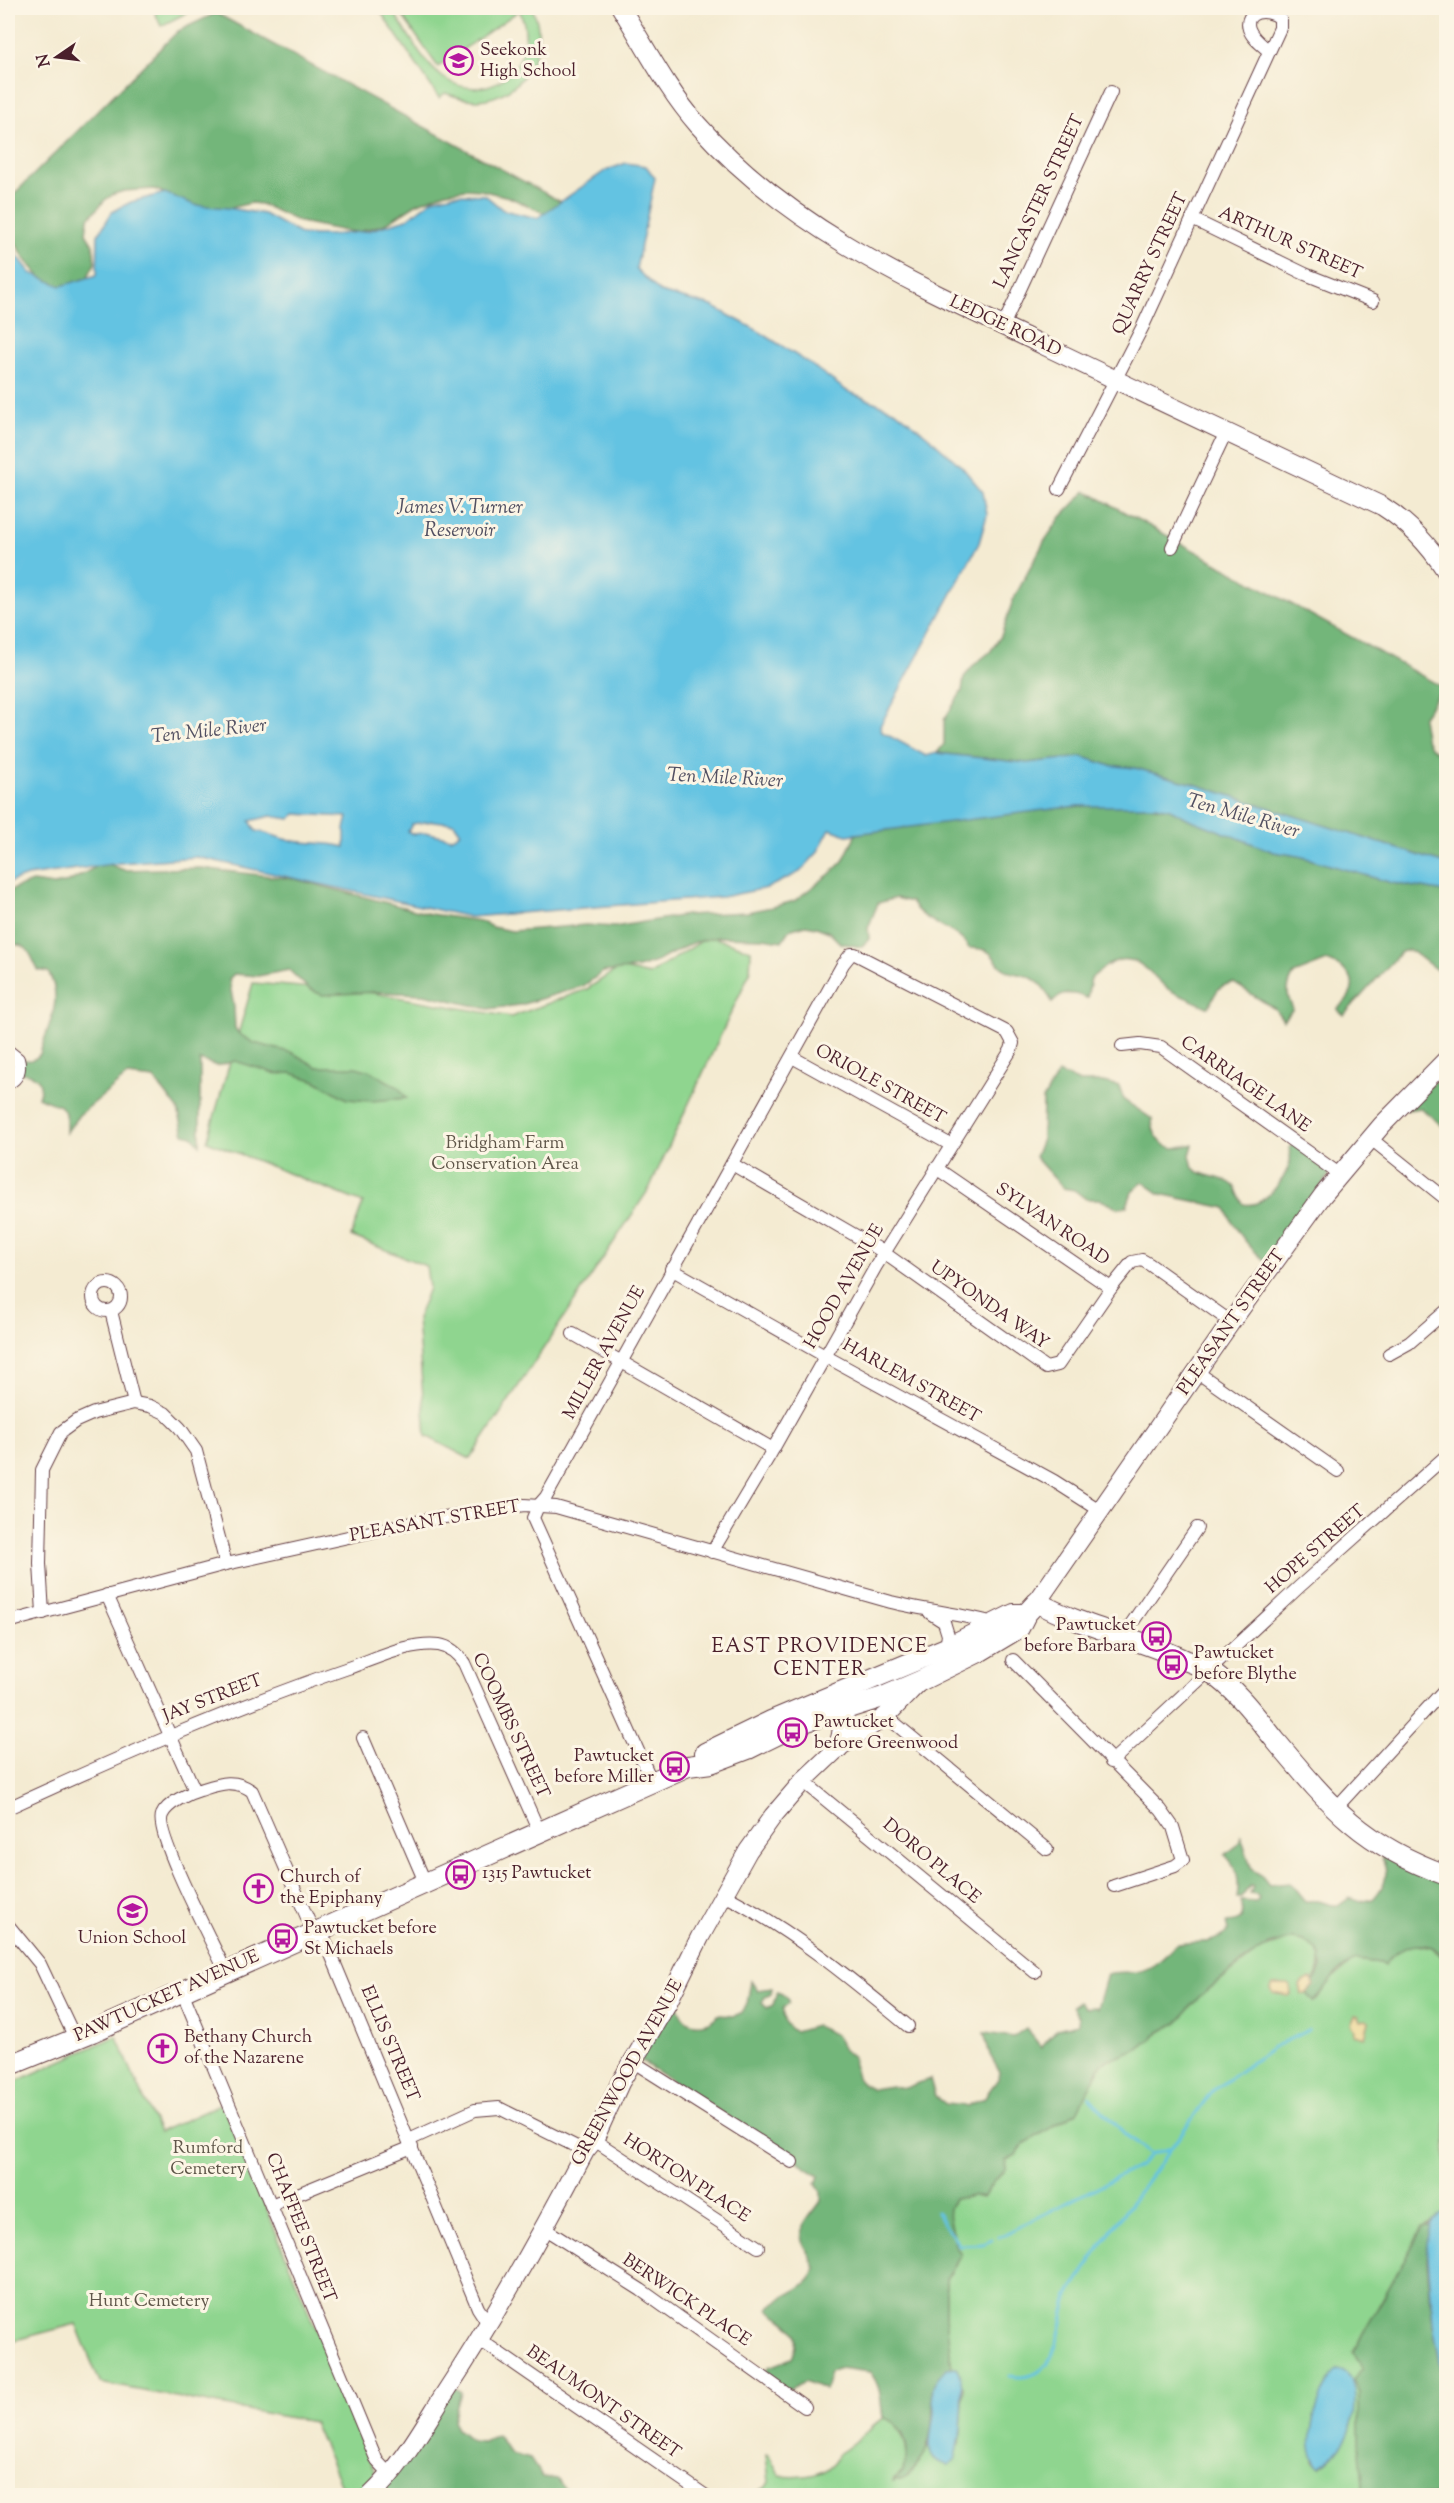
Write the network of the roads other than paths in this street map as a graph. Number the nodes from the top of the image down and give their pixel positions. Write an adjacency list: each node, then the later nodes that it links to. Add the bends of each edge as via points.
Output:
1 (621, 8): 6 (street, LEDGE ROAD, via 698,125 786,207 894,274)
2 (1269, 51): 4 (street, QUARRY STREET)
3 (1111, 92): 6 (street, LANCASTER STREET)
4 (1192, 219): 5 (street, ARTHUR STREET, via 1305,274); 7 (street, QUARRY STREET)
5 (1373, 301)
6 (1003, 326): 7 (street, LEDGE ROAD)
7 (1116, 380): 8 (street, LEDGE ROAD); 9 (street, QUARRY STREET)
8 (1226, 432): 10 (street); 11 (street, LEDGE ROAD, via 1383,506 1428,545)
9 (1059, 489)
10 (1172, 547)
11 (1446, 571)
12 (850, 954): 15 (street, MILLER AVENUE); 19 (street, HOOD AVENUE, via 862,956 1007,1032 1013,1043)
13 (1122, 1046): 22 (street, CARRIAGE LANE, via 1161,1047)
14 (8, 1051): 17 (street, via 18,1059 20,1069)
15 (792, 1057): 19 (street, ORIOLE STREET); 20 (street, MILLER AVENUE)
16 (1444, 1067): 18 (street, PLEASANT STREET)
17 (8, 1083)
18 (1370, 1138): 22 (street, PLEASANT STREET); 23 (street)
19 (951, 1145): 21 (street, HOOD AVENUE)
20 (732, 1164): 24 (street, UPYONDA WAY); 25 (street, MILLER AVENUE)
21 (936, 1168): 24 (street, HOOD AVENUE); 26 (street, SYLVAN ROAD)
22 (1339, 1174): 29 (street, PLEASANT STREET)
23 (1446, 1199)
24 (884, 1254): 26 (street, UPYONDA WAY, via 1046,1368 1058,1365); 32 (street, HOOD AVENUE)
25 (671, 1269): 32 (street, HARLEM STREET); 33 (street, MILLER AVENUE)
26 (1111, 1287): 29 (street, SYLVAN ROAD, via 1132,1262 1142,1260)
27 (111, 1311): 35 (street)
28 (1446, 1311): 31 (street, via 1409,1343)
29 (1231, 1322): 34 (street, PLEASANT STREET)
30 (573, 1334): 33 (street)
31 (1389, 1354)
32 (825, 1356): 36 (street, HOOD AVENUE); 40 (street, HARLEM STREET, via 1054,1481)
33 (620, 1362): 36 (street); 39 (street, MILLER AVENUE)
34 (1197, 1372): 38 (street); 40 (street, PLEASANT STREET)
35 (134, 1402): 43 (street, via 165,1413 196,1451); 47 (street, via 94,1413 61,1432 42,1470)
36 (773, 1449): 42 (street, HOOD AVENUE)
37 (1446, 1456): 54 (street, HOPE STREET)
38 (1338, 1471)
39 (538, 1506): 42 (street, PLEASANT STREET, via 556,1507); 43 (street, PLEASANT STREET, via 435,1518); 64 (street, via 533,1518)
40 (1101, 1511): 45 (street, PLEASANT STREET)
41 (1197, 1528): 50 (street)
42 (712, 1552): 46 (street, PLEASANT STREET)
43 (226, 1564): 44 (street, PLEASANT STREET)
44 (107, 1595): 47 (street, PLEASANT STREET); 59 (street)
45 (1032, 1608): 49 (main road, PAWTUCKET AVENUE); 50 (main road); 55 (main road, PAWTUCKET AVENUE, via 1019,1628)
46 (929, 1612): 49 (street, PLEASANT STREET, via 962,1614); 52 (street, via 944,1622)
47 (43, 1613): 48 (street, PLEASANT STREET)
48 (8, 1622)
49 (997, 1624): 52 (main road, PAWTUCKET AVENUE)
50 (1123, 1636): 54 (main road)
51 (440, 1645): 59 (street, JAY STREET, via 411,1647); 68 (street, COOMBS STREET, via 456,1652 464,1663)
52 (946, 1648): 57 (main road, PAWTUCKET AVENUE)
53 (1013, 1660): 62 (street)
54 (1209, 1671): 62 (street, HOPE STREET); 67 (main road, via 1243,1700)
55 (920, 1681): 57 (main road, PAWTUCKET AVENUE, via 883,1697); 58 (street, GREENWOOD AVENUE)
56 (1446, 1688): 67 (street)
57 (839, 1702): 61 (main road, via 844,1732); 64 (main road, PAWTUCKET AVENUE, via 748,1749 711,1763 688,1766)
58 (886, 1716): 61 (street, GREENWOOD AVENUE); 69 (street)
59 (171, 1734): 65 (street); 66 (street, JAY STREET)
60 (363, 1738): 71 (street)
61 (838, 1748): 63 (street, GREENWOOD AVENUE)
62 (1111, 1762): 72 (street, via 1161,1810 1173,1827 1183,1860)
63 (803, 1781): 73 (street, GREENWOOD AVENUE, via 748,1851); 77 (street, DORO PLACE)
64 (652, 1782): 68 (main road, PAWTUCKET AVENUE)
65 (195, 1791): 75 (street, ELLIS STREET, via 236,1782 252,1791); 76 (street, ELLIS STREET, via 167,1807 160,1825)
66 (8, 1808)
67 (1335, 1809): 70 (main road, via 1381,1846)
68 (539, 1831): 71 (main road, PAWTUCKET AVENUE)
69 (1047, 1849)
70 (1446, 1875)
71 (425, 1882): 75 (main road, PAWTUCKET AVENUE)
72 (1114, 1886)
73 (724, 1895): 79 (street, via 842,1970); 81 (street, GREENWOOD AVENUE)
74 (8, 1925): 80 (street, via 40,1964)
75 (317, 1930): 76 (main road, PAWTUCKET AVENUE); 83 (street, ELLIS STREET)
76 (225, 1970): 78 (main road, PAWTUCKET AVENUE)
77 (1035, 1972)
78 (182, 1991): 80 (main road, PAWTUCKET AVENUE); 86 (street, CHAFFEE STREET)
79 (909, 2026)
80 (75, 2038): 82 (main road, PAWTUCKET AVENUE)
81 (632, 2061): 84 (street, GREENWOOD AVENUE); 85 (street)
82 (8, 2066)
83 (411, 2144): 84 (street, HORTON PLACE, via 475,2110 499,2108); 86 (street, HORTON PLACE); 89 (street, ELLIS STREET, via 478,2308)
84 (589, 2146): 87 (street, GREENWOOD AVENUE); 88 (street, HORTON PLACE)
85 (792, 2162)
86 (271, 2205): 91 (street, CHAFFEE STREET, via 377,2461)
87 (545, 2229): 89 (street, GREENWOOD AVENUE); 90 (street, BERWICK PLACE, via 641,2290)
88 (758, 2247)
89 (484, 2332): 91 (street, GREENWOOD AVENUE); 93 (street, BEAUMONT STREET)
90 (804, 2407)
91 (390, 2475): 92 (street, GREENWOOD AVENUE)
92 (370, 2496)
93 (706, 2496)

